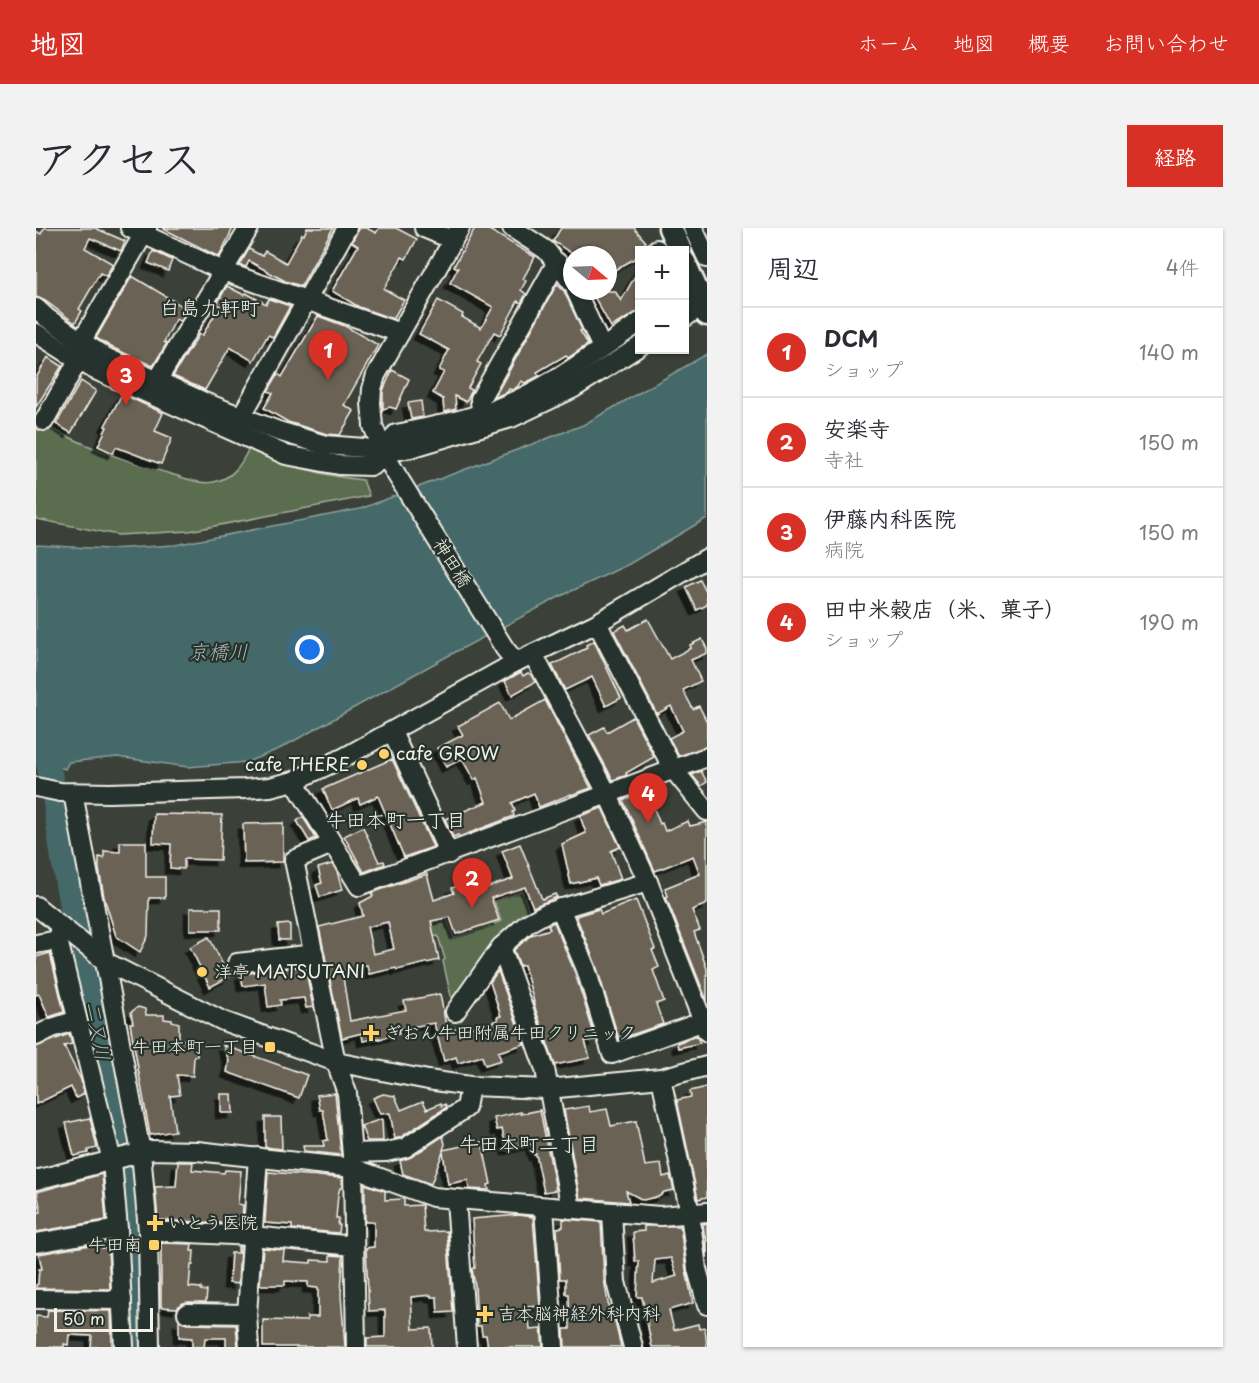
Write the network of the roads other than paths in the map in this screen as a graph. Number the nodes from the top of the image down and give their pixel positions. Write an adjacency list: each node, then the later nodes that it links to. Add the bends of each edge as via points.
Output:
1 (249, 228): 13 (street)
2 (347, 228): 15 (street)
3 (424, 228): 8 (street)
4 (512, 228): 11 (street)
5 (670, 228): 9 (main road)
6 (693, 228): 10 (street)
7 (140, 230): 13 (street); 23 (street)
8 (456, 234): 22 (street, 神田橋)
9 (678, 246)
10 (707, 258)
11 (557, 262): 12 (street); 28 (street, via 480,399)
12 (563, 270)
13 (223, 271): 15 (street); 27 (street)
14 (689, 272): 17 (main road)
15 (306, 300): 22 (street); 29 (street)
16 (580, 300): 24 (street)
17 (706, 307): 19 (street)
18 (36, 308): 23 (street)
19 (689, 316)
20 (635, 325): 24 (street)
21 (36, 333): 26 (street)
22 (400, 333): 31 (street, 神田橋, via 372,389 373,426)
23 (81, 342): 27 (street)
24 (602, 348): 28 (street, via 544,385)
25 (635, 349): 31 (street, via 574,388 511,418)
26 (78, 361): 30 (street); 31 (street, via 286,454 339,465 370,466)
27 (157, 381): 29 (street)
28 (481, 413): 31 (street, via 396,434)
29 (241, 417): 31 (street, via 325,446)
30 (44, 421)
31 (384, 453): 35 (street, 神田橋)
32 (707, 558): 33 (street)
33 (597, 622): 34 (street); 38 (street)
34 (533, 654): 35 (street); 41 (street)
35 (516, 662): 36 (street)
36 (392, 732): 39 (street); 44 (street)
37 (707, 757): 38 (street)
38 (673, 769): 41 (street); 42 (street)
39 (294, 781): 40 (street, via 245,789); 43 (street)
40 (52, 790): 52 (street, via 98,929)
41 (608, 793): 44 (street); 45 (street)
42 (707, 811)
43 (332, 844): 44 (street, via 359,886); 51 (street, via 294,860)
44 (449, 854)
45 (648, 882): 47 (street); 56 (street)
46 (36, 906): 48 (street)
47 (560, 908): 50 (street, via 528,923); 56 (street, via 586,969 612,1054)
48 (62, 933): 49 (street); 52 (street); 55 (street)
49 (36, 944)
50 (501, 947): 54 (street); 62 (street, via 545,1069)
51 (314, 954): 53 (street); 58 (street)
52 (103, 960): 58 (street, via 223,1021); 63 (street)
53 (237, 963)
54 (455, 1012)
55 (78, 1020): 57 (street); 63 (street)
56 (705, 1024)
57 (36, 1036)
58 (336, 1062): 61 (street); 65 (street, via 347,1093)
59 (707, 1066): 60 (street)
60 (661, 1078): 62 (street); 71 (street)
61 (470, 1086): 62 (street); 65 (street, via 466,1108 405,1148)
62 (548, 1089): 69 (street)
63 (127, 1156): 64 (street, via 151,1149); 66 (street); 72 (street); 73 (street)
64 (258, 1157): 65 (street); 74 (street)
65 (352, 1161): 67 (street, via 433,1197); 76 (street)
66 (36, 1180)
67 (456, 1200): 68 (street); 86 (street)
68 (544, 1208): 69 (street); 87 (street)
69 (572, 1209): 70 (street)
70 (612, 1212): 71 (street, via 660,1216); 88 (street, via 616,1282)
71 (699, 1212): 79 (street, via 697,1269)
72 (118, 1229): 75 (street); 78 (street)
73 (148, 1231): 74 (street); 83 (street)
74 (252, 1236): 76 (street); 81 (street)
75 (36, 1243)
76 (354, 1246): 85 (street)
77 (36, 1299): 78 (street)
78 (122, 1300): 82 (street)
79 (707, 1305)
80 (187, 1313): 81 (street)
81 (247, 1314): 84 (street)
82 (124, 1347)
83 (150, 1347)
84 (249, 1347)
85 (356, 1347)
86 (467, 1347)
87 (554, 1347)
88 (633, 1347)

